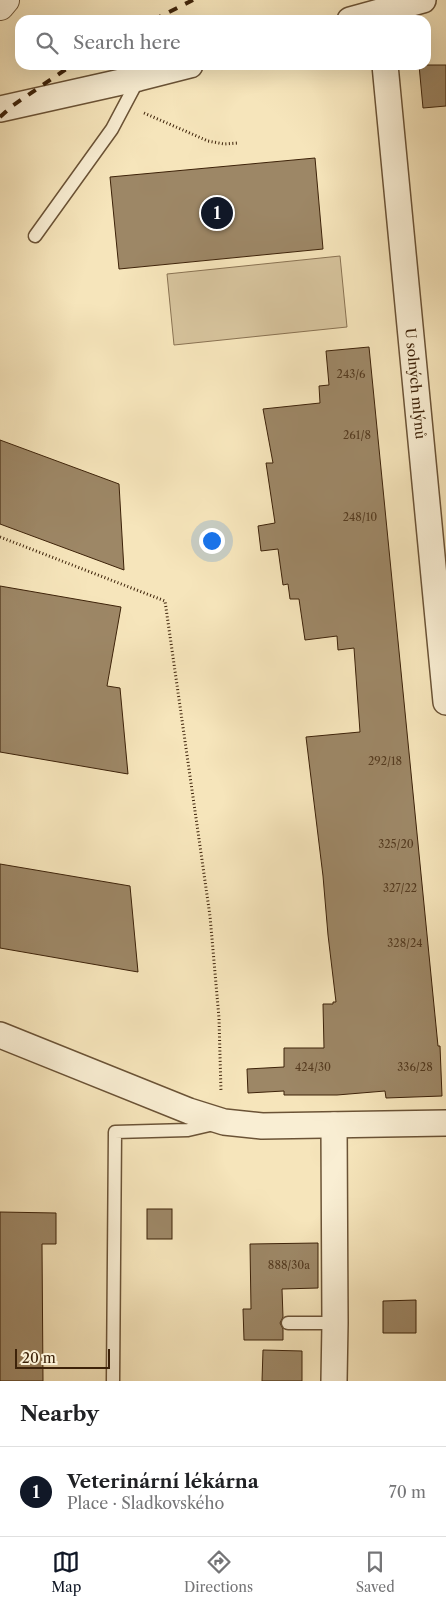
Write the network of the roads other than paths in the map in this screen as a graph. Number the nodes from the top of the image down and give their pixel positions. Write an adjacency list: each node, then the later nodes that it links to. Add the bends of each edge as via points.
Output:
1 (5, 0): 3 (street)
2 (423, 0): 4 (street)
3 (0, 6)
4 (383, 15)
5 (170, 70): 7 (street)
6 (385, 70): 10 (street, U solných mlýnů)
7 (138, 78): 8 (street); 9 (lane, via 112,129)
8 (0, 109)
9 (35, 236)
10 (446, 702)
11 (0, 1036): 12 (street)
12 (224, 1122): 14 (street, via 262,1126); 17 (lane, via 188,1130 115,1132)
13 (446, 1124): 14 (street)
14 (334, 1125): 16 (street)
15 (288, 1323): 16 (lane)
16 (335, 1323): 18 (street)
17 (113, 1381)
18 (334, 1381)

